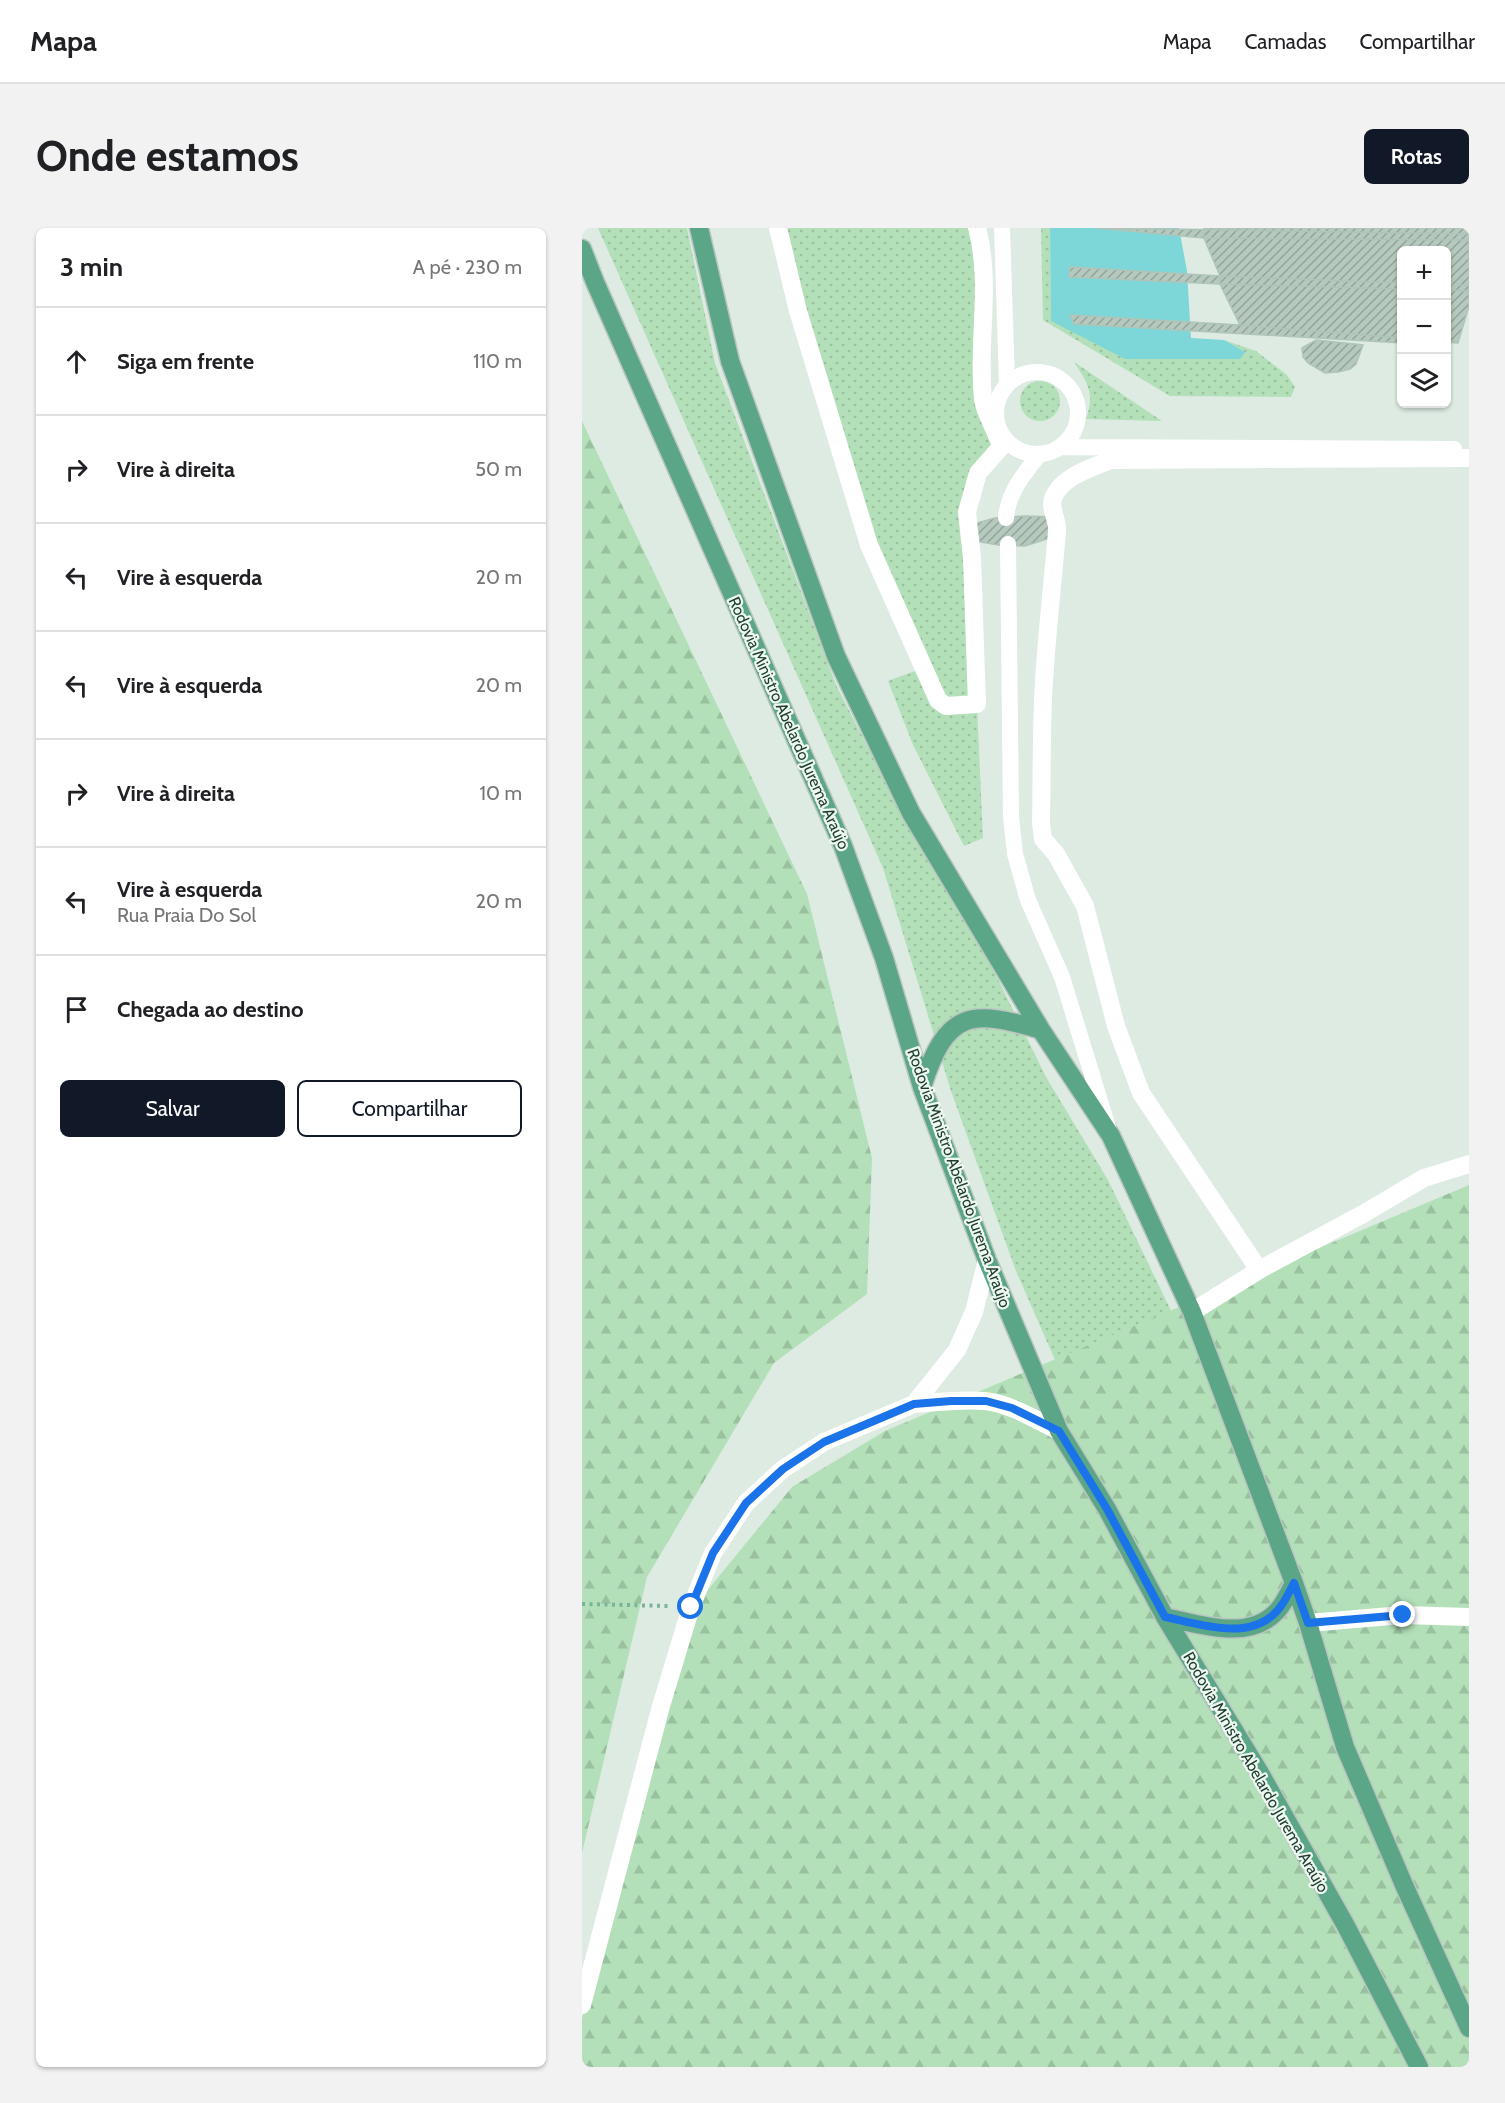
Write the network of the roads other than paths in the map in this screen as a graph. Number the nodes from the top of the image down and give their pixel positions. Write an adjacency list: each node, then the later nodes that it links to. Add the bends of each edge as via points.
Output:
1 (699, 228): 13 (main road, via 730,361 836,656 911,813)
2 (778, 228): 3 (street, via 798,311 869,545 938,700 946,706 977,704 967,512 978,473 1001,447 983,401 985,302)
3 (977, 228)
4 (1002, 228): 6 (lane)
5 (582, 249): 14 (main road, Rodovia Ministro Abelardo Jurema Araújo, via 843,846 884,958)
6 (1006, 384): 7 (lane, via 1025,374 1046,372 1070,387 1077,400 1078,420 1071,438); 9 (lane, via 995,410 996,424 1012,446 1023,453)
7 (1062, 447): 8 (lane); 9 (lane)
8 (1469, 449)
9 (1039, 455): 11 (lane, via 1011,495)
10 (1469, 458): 18 (street, via 1110,460 1061,485 1051,504 1057,527 1044,683 1043,839 1056,854 1085,906 1116,1026 1141,1093)
11 (1006, 518)
12 (1008, 544): 15 (lane, via 1011,816 1015,854 1028,900 1066,989)
13 (1041, 1030): 14 (main road, via 989,1017 967,1020 950,1030 940,1043); 15 (main road)
14 (922, 1087): 17 (main road, Rodovia Ministro Abelardo Jurema Araújo)
15 (1111, 1136): 19 (main road)
16 (1469, 1164): 18 (street, via 1424,1178 1364,1215)
17 (987, 1260): 20 (street, via 974,1312 957,1350); 21 (main road, Rodovia Ministro Abelardo Jurema Araújo)
18 (1259, 1270): 19 (street)
19 (1192, 1312): 22 (main road)
20 (914, 1404): 21 (street, via 986,1401 1012,1408); 26 (street, via 824,1442 783,1469 746,1503 713,1553 691,1607 661,1706)
21 (1059, 1431): 23 (main road, Rodovia Ministro Abelardo Jurema Araújo, via 1107,1509)
22 (1294, 1583): 23 (main road, via 1277,1612 1237,1629); 25 (main road)
23 (1165, 1617): 28 (main road, Rodovia Ministro Abelardo Jurema Araújo, via 1260,1773)
24 (1469, 1617): 25 (street, via 1403,1615)
25 (1308, 1623): 27 (main road, via 1345,1747)
26 (582, 2005)
27 (1469, 2028)
28 (1419, 2067)

